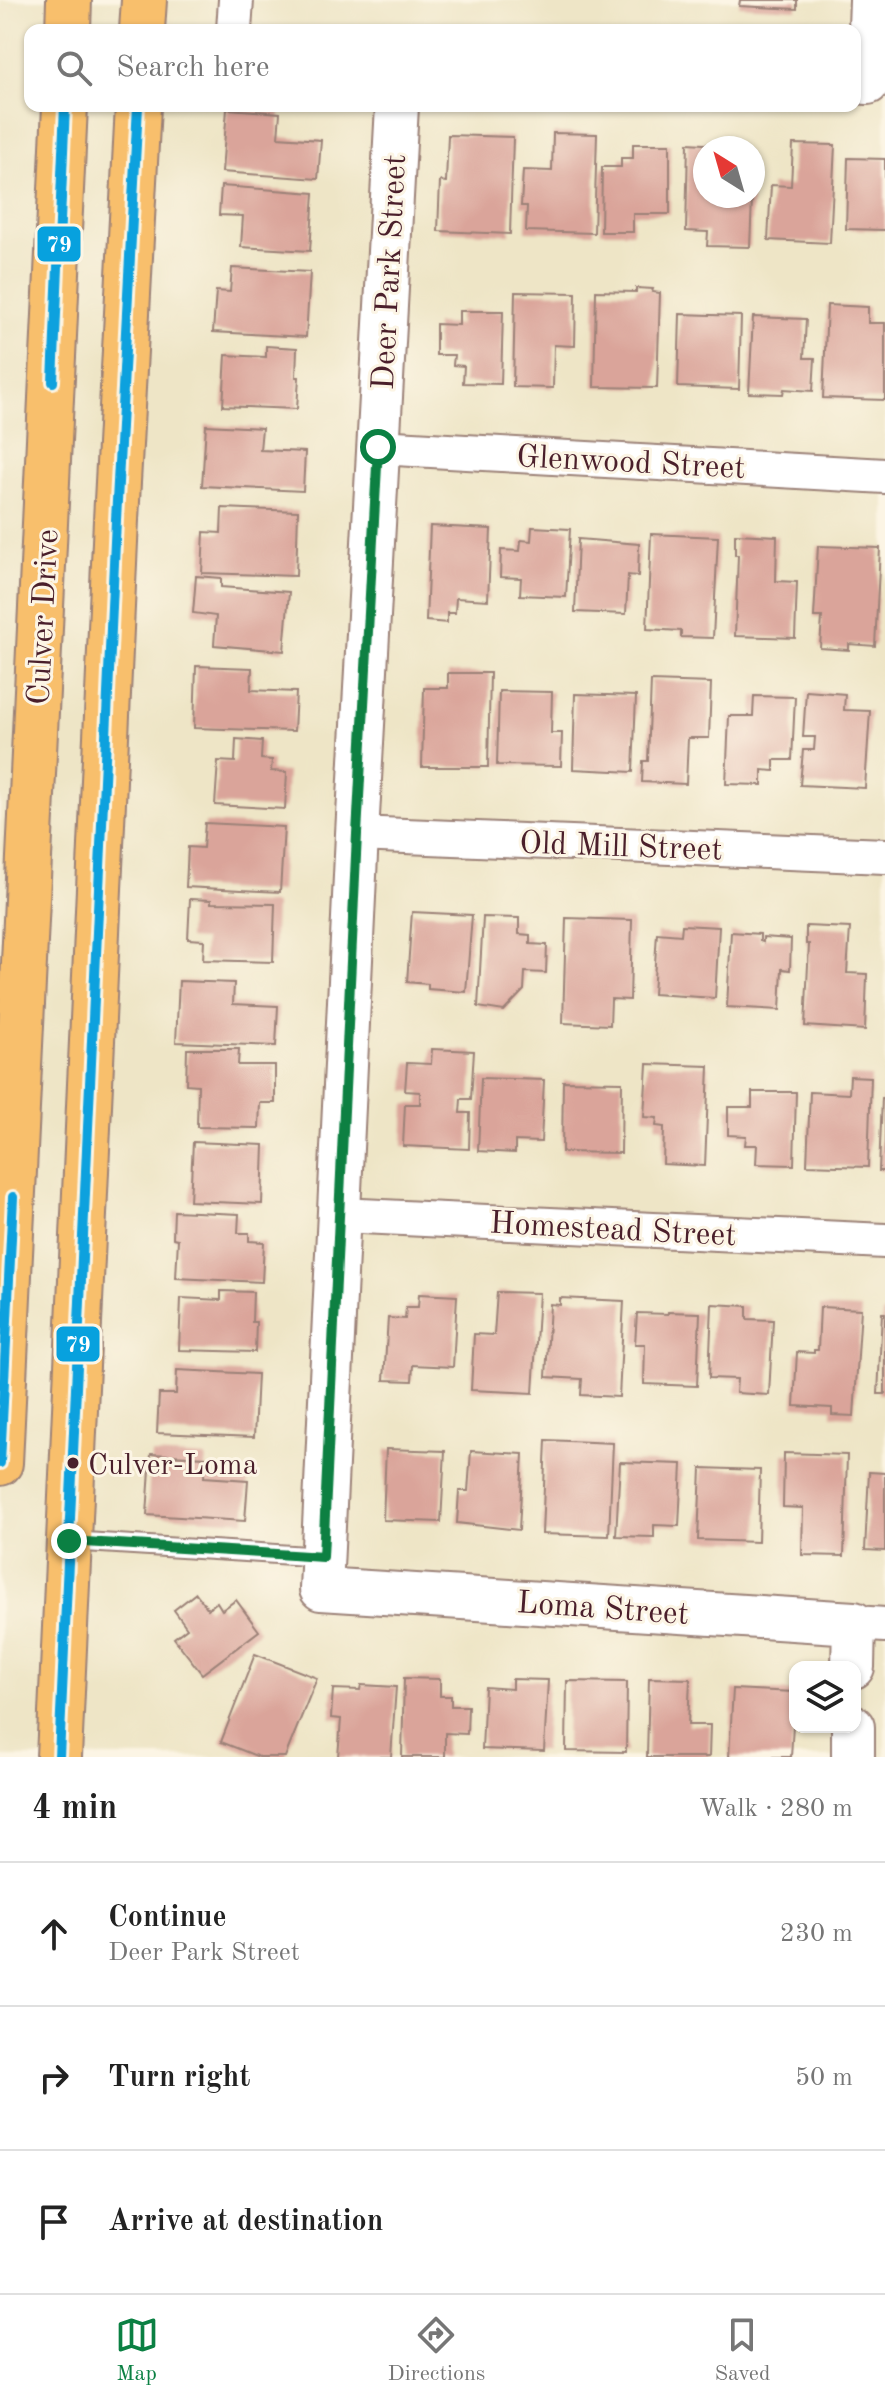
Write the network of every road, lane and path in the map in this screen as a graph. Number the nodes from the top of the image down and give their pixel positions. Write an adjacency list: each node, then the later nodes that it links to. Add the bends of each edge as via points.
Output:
1 (69, 0): 5 (main road)
2 (144, 0): 6 (main road)
3 (236, 0): 7 (street)
4 (871, 0): 8 (street)
5 (68, 24)
6 (142, 24)
7 (234, 24)
8 (869, 83)
9 (65, 112): 18 (main road, Culver Drive)
10 (138, 112): 19 (main road)
11 (397, 112): 12 (street, Deer Park Street)
12 (378, 447): 13 (street, Glenwood Street); 14 (street, Deer Park Street)
13 (885, 476)
14 (357, 834): 15 (street, Old Mill Street); 16 (street, Deer Park Street)
15 (885, 856)
16 (340, 1215): 17 (street, Homestead Street); 20 (street, Deer Park Street)
17 (885, 1241)
18 (0, 1463)
19 (69, 1541): 20 (lane); 24 (main road)
20 (322, 1573): 21 (street, Loma Street)
21 (870, 1624): 22 (street)
22 (855, 1661)
23 (853, 1733): 25 (street)
24 (59, 1757)
25 (853, 1757)

